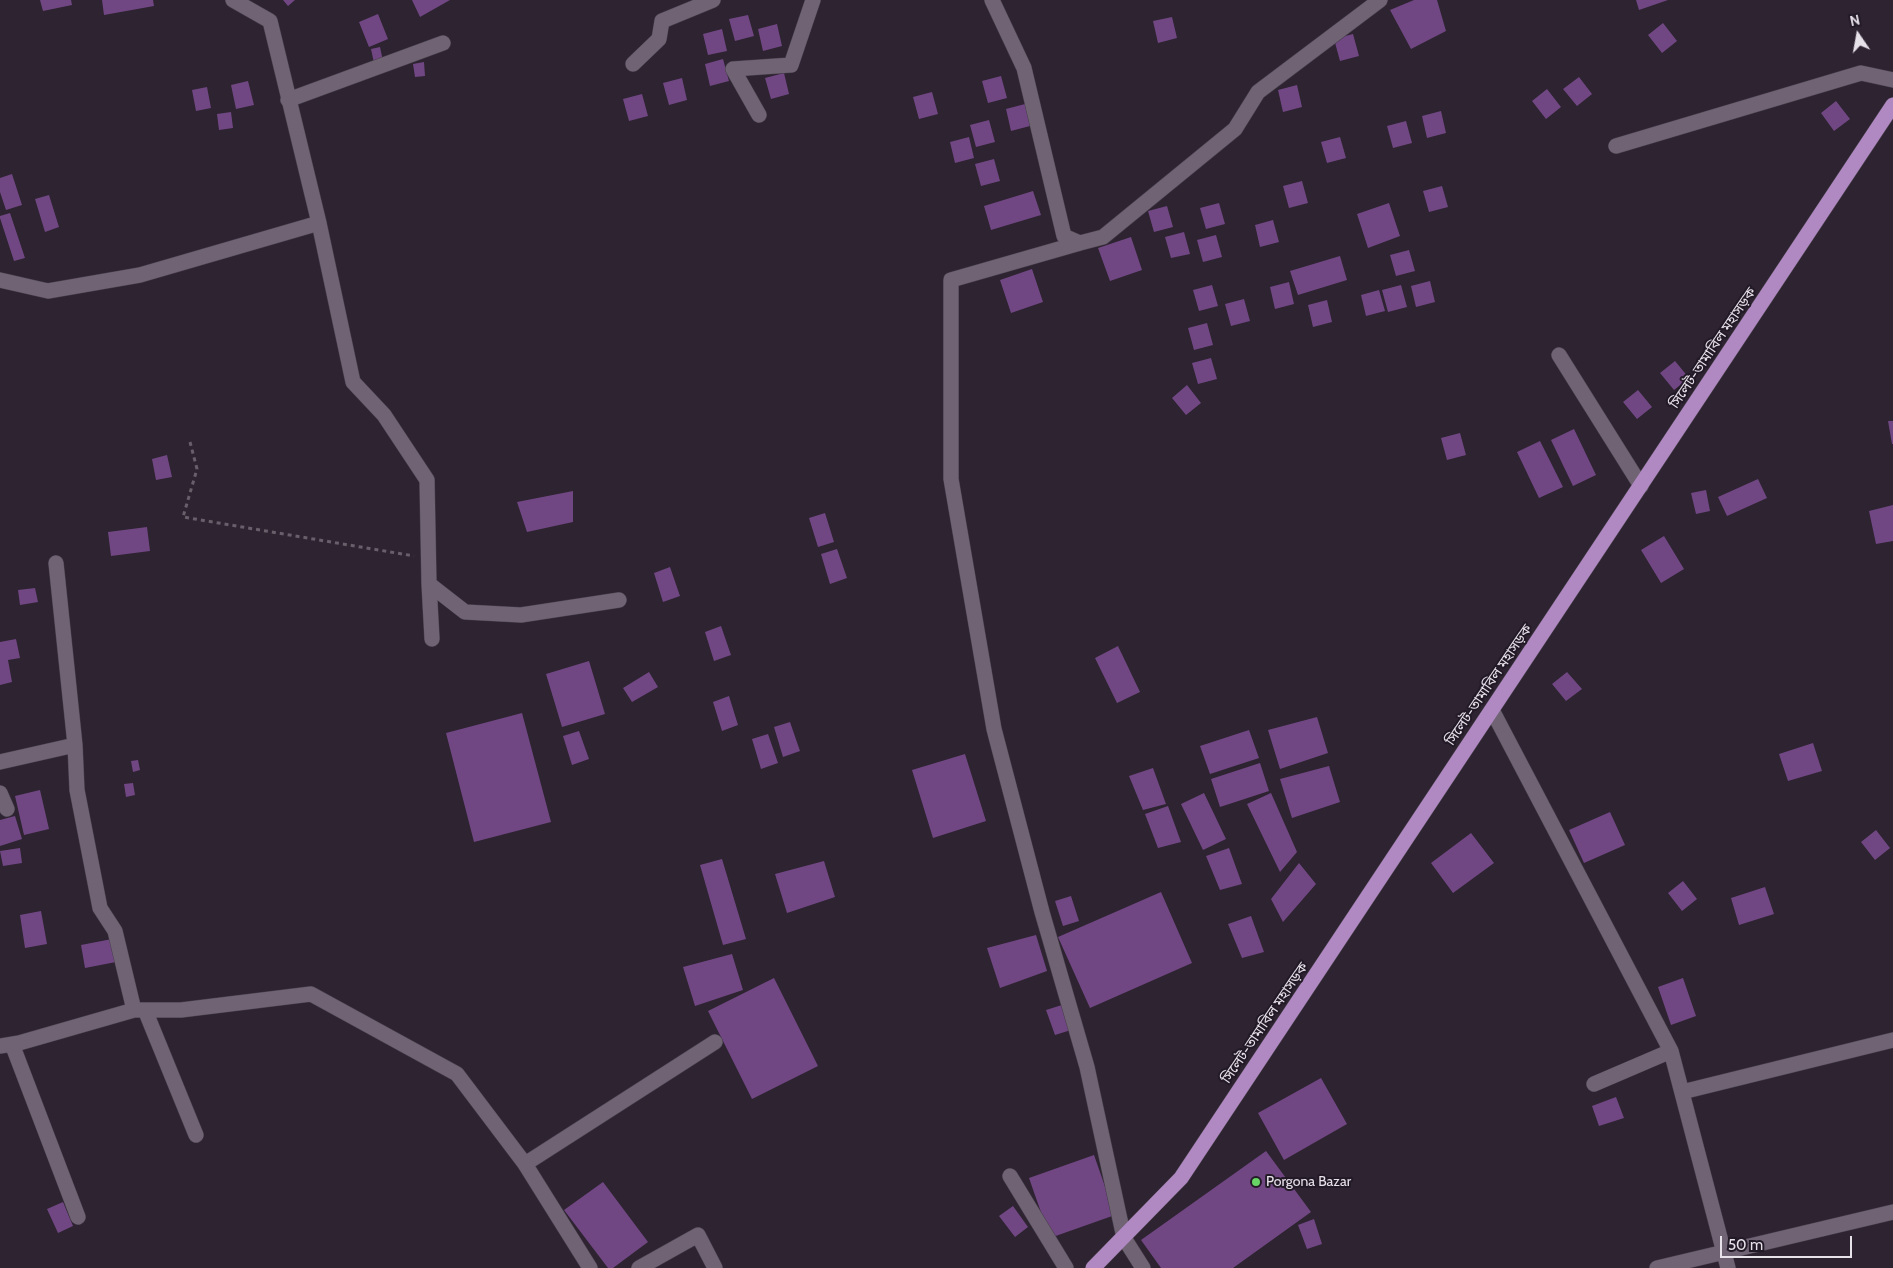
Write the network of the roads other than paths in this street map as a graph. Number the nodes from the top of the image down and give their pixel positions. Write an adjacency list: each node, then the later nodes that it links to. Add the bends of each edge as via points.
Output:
1 (233, 0): 7 (street)
2 (713, 0): 10 (street, via 662,21 660,39)
3 (813, 0): 14 (street, via 791,65 733,70)
4 (992, 0): 17 (street, via 1024,68 1064,236)
5 (1355, 0): 8 (street)
6 (1380, 0): 8 (street)
7 (254, 4): 12 (street, via 270,21)
8 (1362, 14): 17 (street, via 1258,92 1235,130 1103,237)
9 (443, 43): 12 (street)
10 (633, 64)
11 (1893, 80): 15 (street, via 1861,73)
12 (288, 100): 16 (street)
13 (1893, 105): 20 (highway, সিলেট-তামাবিল মহাসড়ক)
14 (759, 115)
15 (1616, 146)
16 (319, 223): 18 (street, via 131,277 48,291); 22 (street, via 354,382 384,416 427,480)
17 (1080, 243): 42 (street, via 951,280 951,479 994,729 1087,1067)
18 (0, 280)
19 (1559, 355): 20 (street)
20 (1640, 486): 25 (highway, সিলেট-তামাবিল মহাসড়ক)
21 (56, 563): 26 (street)
22 (429, 584): 23 (street, via 465,612 521,615); 24 (street)
23 (619, 600)
24 (432, 639)
25 (1492, 710): 34 (street); 42 (highway, সিলেট-তামাবিল মহাসড়ক, via 1181,1178)
26 (75, 745): 27 (street); 30 (street, via 77,790 100,908 115,931)
27 (0, 762)
28 (0, 793): 29 (street)
29 (7, 808)
30 (140, 1010): 33 (street); 37 (street); 38 (street, via 181,1010 311,994 458,1074)
31 (1893, 1040): 36 (street)
32 (714, 1042): 38 (street)
33 (6, 1045): 41 (street)
34 (1671, 1051): 35 (street); 36 (street)
35 (1594, 1084)
36 (1682, 1092): 43 (street)
37 (196, 1135)
38 (525, 1164): 44 (street)
39 (1010, 1176): 47 (street)
40 (1893, 1212): 43 (street)
41 (78, 1217)
42 (1124, 1238): 48 (highway, সিলেট-তামাবিল মহাসড়ক); 49 (street)
43 (1726, 1261): 50 (street)
44 (590, 1268)
45 (639, 1268): 46 (street, via 698,1235)
46 (714, 1268)
47 (1066, 1268)
48 (1093, 1268)
49 (1143, 1268)
50 (1657, 1268)

